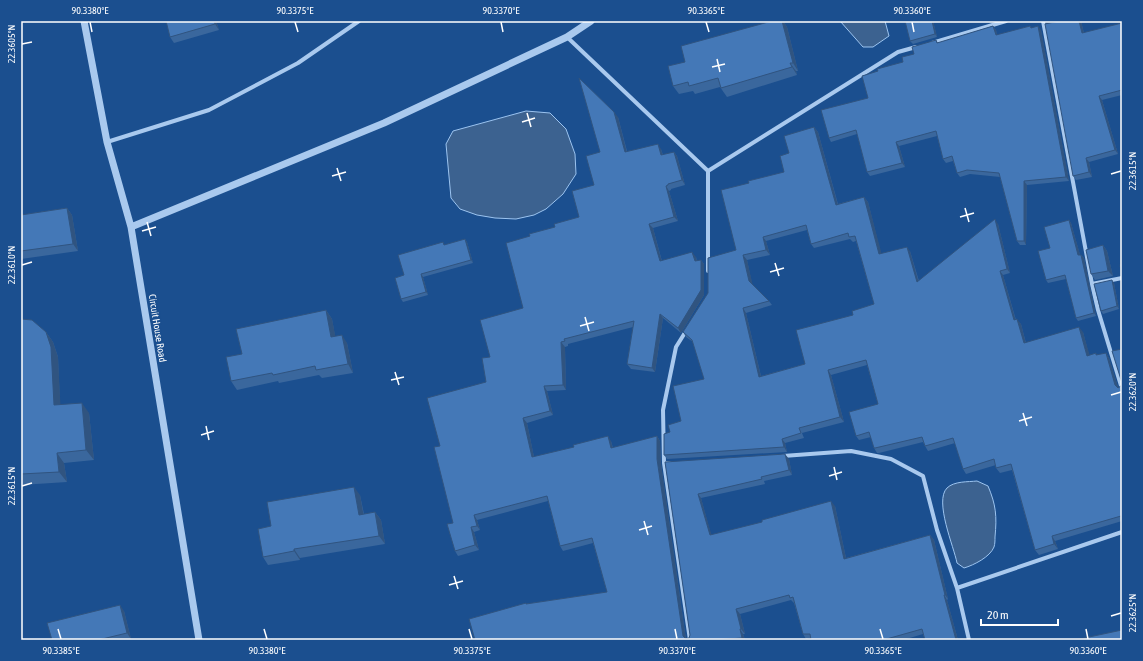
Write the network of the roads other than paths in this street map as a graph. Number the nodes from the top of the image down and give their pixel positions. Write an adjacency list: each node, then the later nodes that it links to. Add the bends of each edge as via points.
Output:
1 (84, 21): 9 (street, Circuit House Road)
2 (359, 21): 9 (street, via 298,63 209,110)
3 (591, 21): 6 (street)
4 (1006, 21): 7 (street)
5 (1043, 21): 14 (street)
6 (567, 37): 10 (street); 11 (street, via 384,123)
7 (927, 44)
8 (920, 46): 10 (street, via 898,52)
9 (107, 142): 11 (street, Circuit House Road)
10 (708, 171): 12 (street)
11 (131, 227): 22 (street, Circuit House Road)
12 (708, 273)
13 (1122, 278): 14 (street)
14 (1092, 284): 16 (street)
15 (688, 328): 18 (street, via 676,347 663,410)
16 (1122, 389)
17 (781, 456): 21 (street, via 851,452 891,459 923,476 937,530)
18 (664, 463): 19 (street); 23 (street)
19 (672, 463)
20 (1122, 532): 21 (street)
21 (957, 588): 24 (street)
22 (199, 640)
23 (690, 640)
24 (969, 640)

